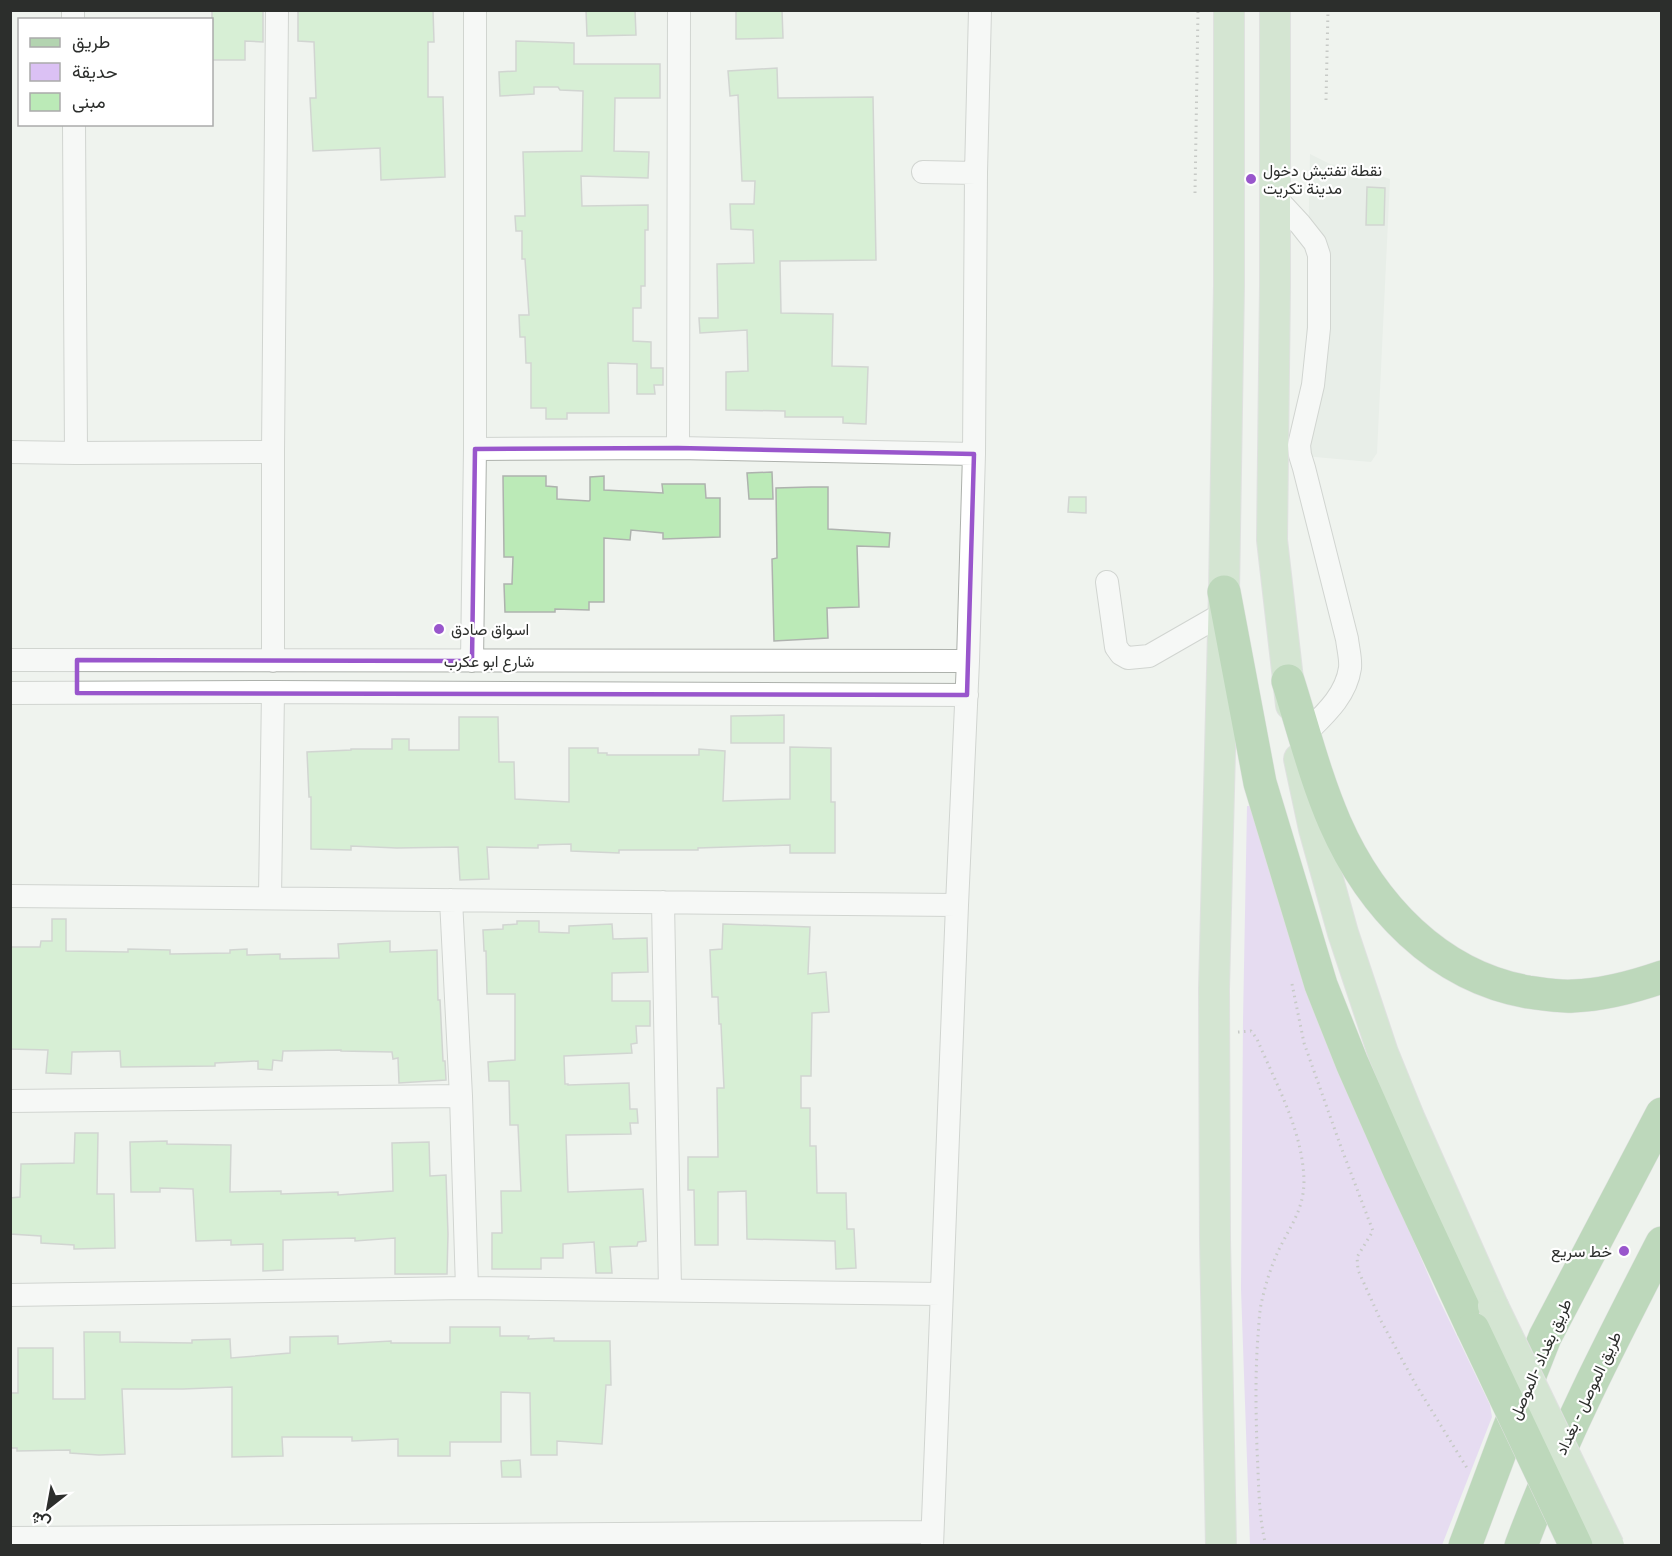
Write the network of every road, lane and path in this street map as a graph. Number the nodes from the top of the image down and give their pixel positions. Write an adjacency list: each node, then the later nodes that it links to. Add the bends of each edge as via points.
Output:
1 (277, 10): 18 (street)
2 (474, 10): 16 (street)
3 (679, 10): 15 (street)
4 (980, 10): 12 (street)
5 (1198, 10): 13 (path)
6 (1229, 10): 22 (main road)
7 (1275, 10): 14 (main road)
8 (1328, 10): 9 (path)
9 (1326, 100)
10 (74, 126): 19 (street)
11 (923, 172): 12 (street)
12 (976, 173): 20 (street)
13 (1195, 193)
14 (1275, 197): 28 (main road, via 1272,540); 33 (street, via 1315,243 1319,255 1319,328 1300,455 1347,639 1350,666 1345,687 1335,704)
15 (678, 447): 16 (street); 20 (street)
16 (475, 449): 26 (street)
17 (10, 452): 19 (street)
18 (273, 452): 19 (street); 25 (street)
19 (76, 453)
20 (974, 454): 27 (street)
21 (1107, 582): 22 (street, via 1116,647 1128,658 1149,656)
22 (1224, 602): 50 (highway, via 1260,783 1321,985 1386,1140); 54 (main road, via 1215,989)
23 (10, 660): 24 (street, شارع ابو عكرب)
24 (77, 660): 25 (street, شارع ابو عكرب); 31 (street)
25 (273, 661): 26 (street, شارع ابو عكرب)
26 (472, 661): 27 (street, شارع ابو عكرب)
27 (968, 662): 32 (street)
28 (1288, 681): 33 (highway); 50 (main road, via 1297,752 1314,829 1356,977)
29 (273, 692): 31 (street); 32 (street); 35 (street)
30 (10, 693): 31 (street)
31 (77, 693)
32 (967, 695): 38 (street)
33 (1305, 734): 40 (highway, via 1335,823 1370,887 1392,915 1431,950 1486,981 1545,994 1598,994)
34 (10, 896): 35 (street)
35 (270, 898): 36 (street)
36 (451, 900): 37 (street); 42 (street)
37 (663, 902): 38 (street); 47 (street)
38 (957, 905): 48 (street)
39 (1291, 976): 51 (path, via 1304,1043 1373,1231 1357,1257 1358,1270 1416,1385)
40 (1662, 977)
41 (1238, 1032): 55 (path, via 1251,1031 1257,1039 1291,1116 1303,1171 1302,1202 1274,1261 1260,1316 1257,1432 1260,1514)
42 (461, 1096): 43 (street); 46 (street)
43 (10, 1101)
44 (1662, 1114): 51 (highway, طريق بغداد -الموصل, via 1545,1337)
45 (1662, 1243): 57 (highway, طريق الموصل - بغداد, via 1599,1368)
46 (467, 1288): 47 (street); 49 (street)
47 (670, 1290): 48 (street)
48 (941, 1294): 53 (street)
49 (10, 1295)
50 (1483, 1318): 58 (highway, bridge); 59 (main road, bridge)
51 (1483, 1495): 56 (highway, طريق بغداد -الموصل)
52 (10, 1538): 53 (street)
53 (932, 1539)
54 (1221, 1545)
55 (1266, 1545)
56 (1465, 1545)
57 (1521, 1545)
58 (1576, 1545)
59 (1609, 1545)

